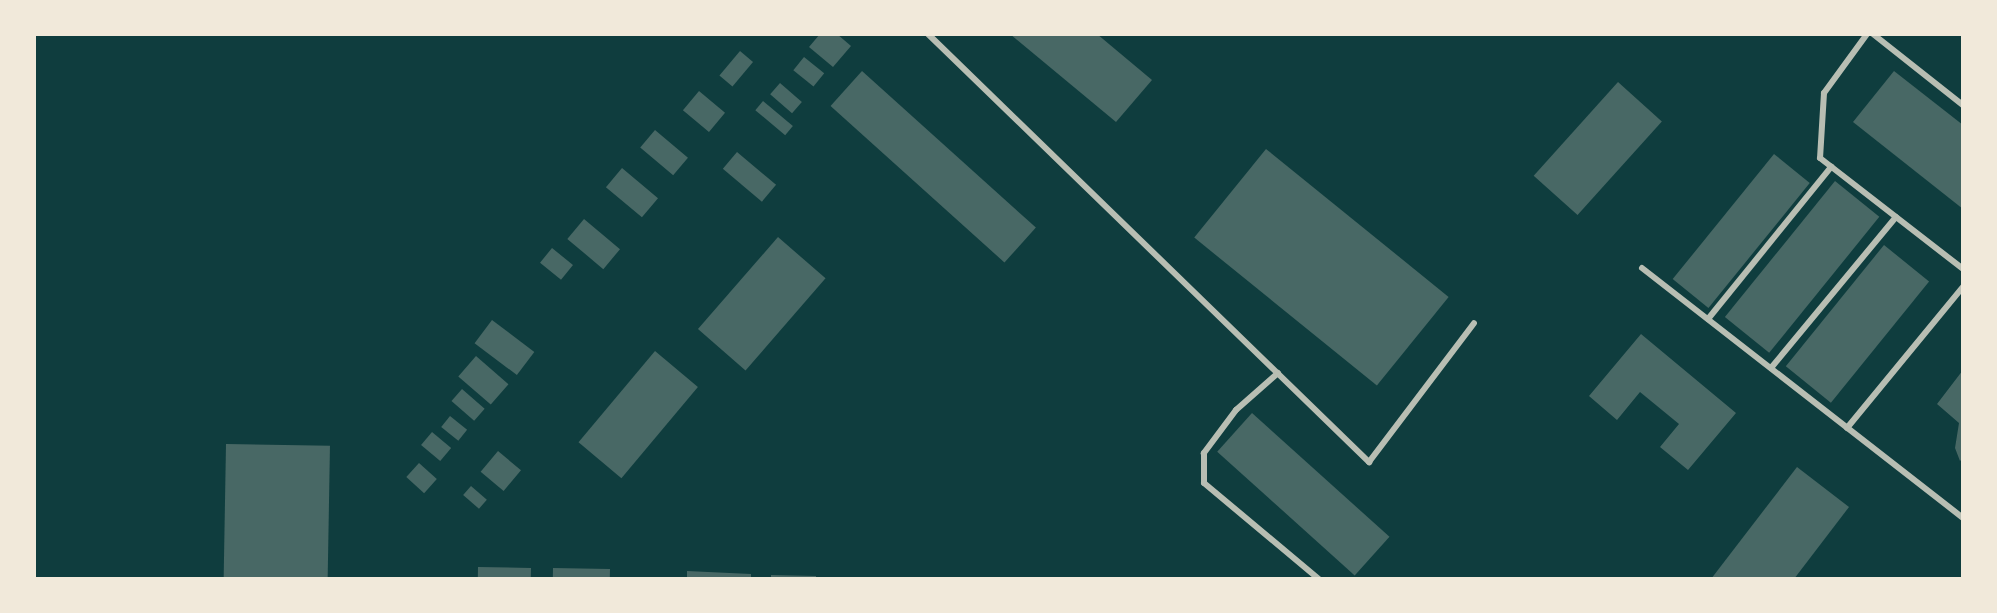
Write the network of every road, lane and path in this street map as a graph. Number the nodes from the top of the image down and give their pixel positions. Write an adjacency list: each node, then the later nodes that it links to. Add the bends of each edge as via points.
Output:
1 (928, 34): 13 (lane)
2 (1867, 34): 5 (lane, via 1824,93 1820,158)
3 (1873, 34): 4 (lane)
4 (1963, 105)
5 (1831, 167): 6 (lane); 10 (lane)
6 (1896, 217): 8 (lane); 12 (lane)
7 (1642, 268): 10 (lane)
8 (1963, 269)
9 (1963, 287): 14 (lane)
10 (1708, 319): 12 (lane)
11 (1474, 323): 13 (lane, via 1369,462)
12 (1771, 368): 14 (lane)
13 (1278, 373): 16 (lane, via 1236,410 1204,453 1204,483)
14 (1847, 428): 15 (lane)
15 (1963, 518)
16 (1319, 579)

